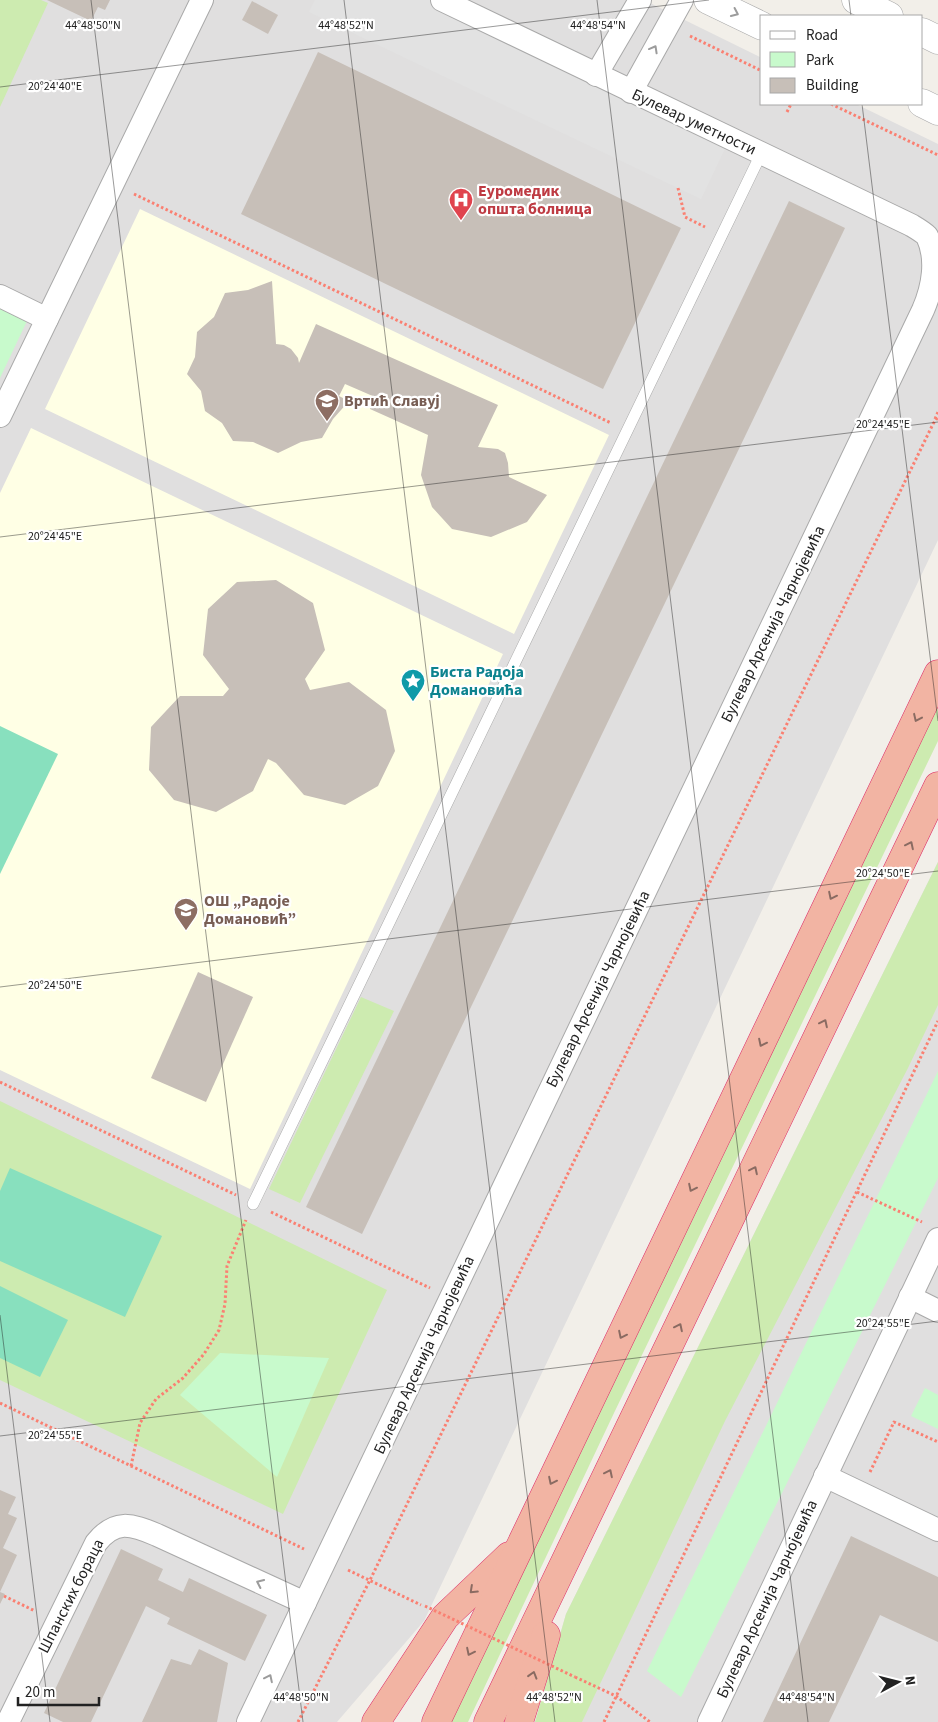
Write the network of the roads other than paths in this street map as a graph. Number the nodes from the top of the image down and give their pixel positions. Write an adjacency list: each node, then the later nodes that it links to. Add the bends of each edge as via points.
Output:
1 (202, 0): 18 (street)
2 (442, 0): 11 (street, Булевар уметности)
3 (640, 0): 11 (street)
4 (682, 0): 12 (street, one-way to 4)
5 (708, 0): 8 (street, one-way to 8)
6 (856, 0): 7 (street)
7 (887, 15)
8 (760, 25)
9 (923, 32): 10 (street)
10 (938, 40)
11 (596, 75): 12 (street, Булевар уметности)
12 (631, 92): 15 (street, Булевар уметности)
13 (923, 104): 14 (street)
14 (938, 111)
15 (761, 154): 16 (street, Булевар уметности, via 911,225 927,236); 22 (lane)
16 (937, 253): 30 (street, Булевар Арсенија Чарнојевића, via 937,278 923,310)
17 (0, 296): 18 (street)
18 (47, 319): 19 (street)
19 (0, 416)
20 (938, 674): 28 (highway, one-way to 28)
21 (938, 786): 29 (highway, one-way to 21)
22 (253, 1204)
23 (934, 1232): 24 (street, Булевар Арсенија Чарнојевића)
24 (910, 1298): 25 (street); 26 (street, Булевар Арсенија Чарнојевића)
25 (938, 1311)
26 (825, 1476): 27 (street); 37 (street, Булевар Арсенија Чарнојевића)
27 (938, 1530)
28 (521, 1545): 33 (highway, one-way to 33, via 444,1617); 34 (highway, one-way to 34)
29 (573, 1549): 35 (highway); 36 (highway, one-way to 29)
30 (304, 1603): 31 (street, Шпанских бораца, one-way to 31, via 139,1527 117,1526 104,1533 96,1543); 32 (street, Булевар Арсенија Чарнојевића, one-way to 30)
31 (8, 1722)
32 (248, 1722)
33 (376, 1722)
34 (436, 1722)
35 (488, 1722)
36 (519, 1722)
37 (709, 1722)

